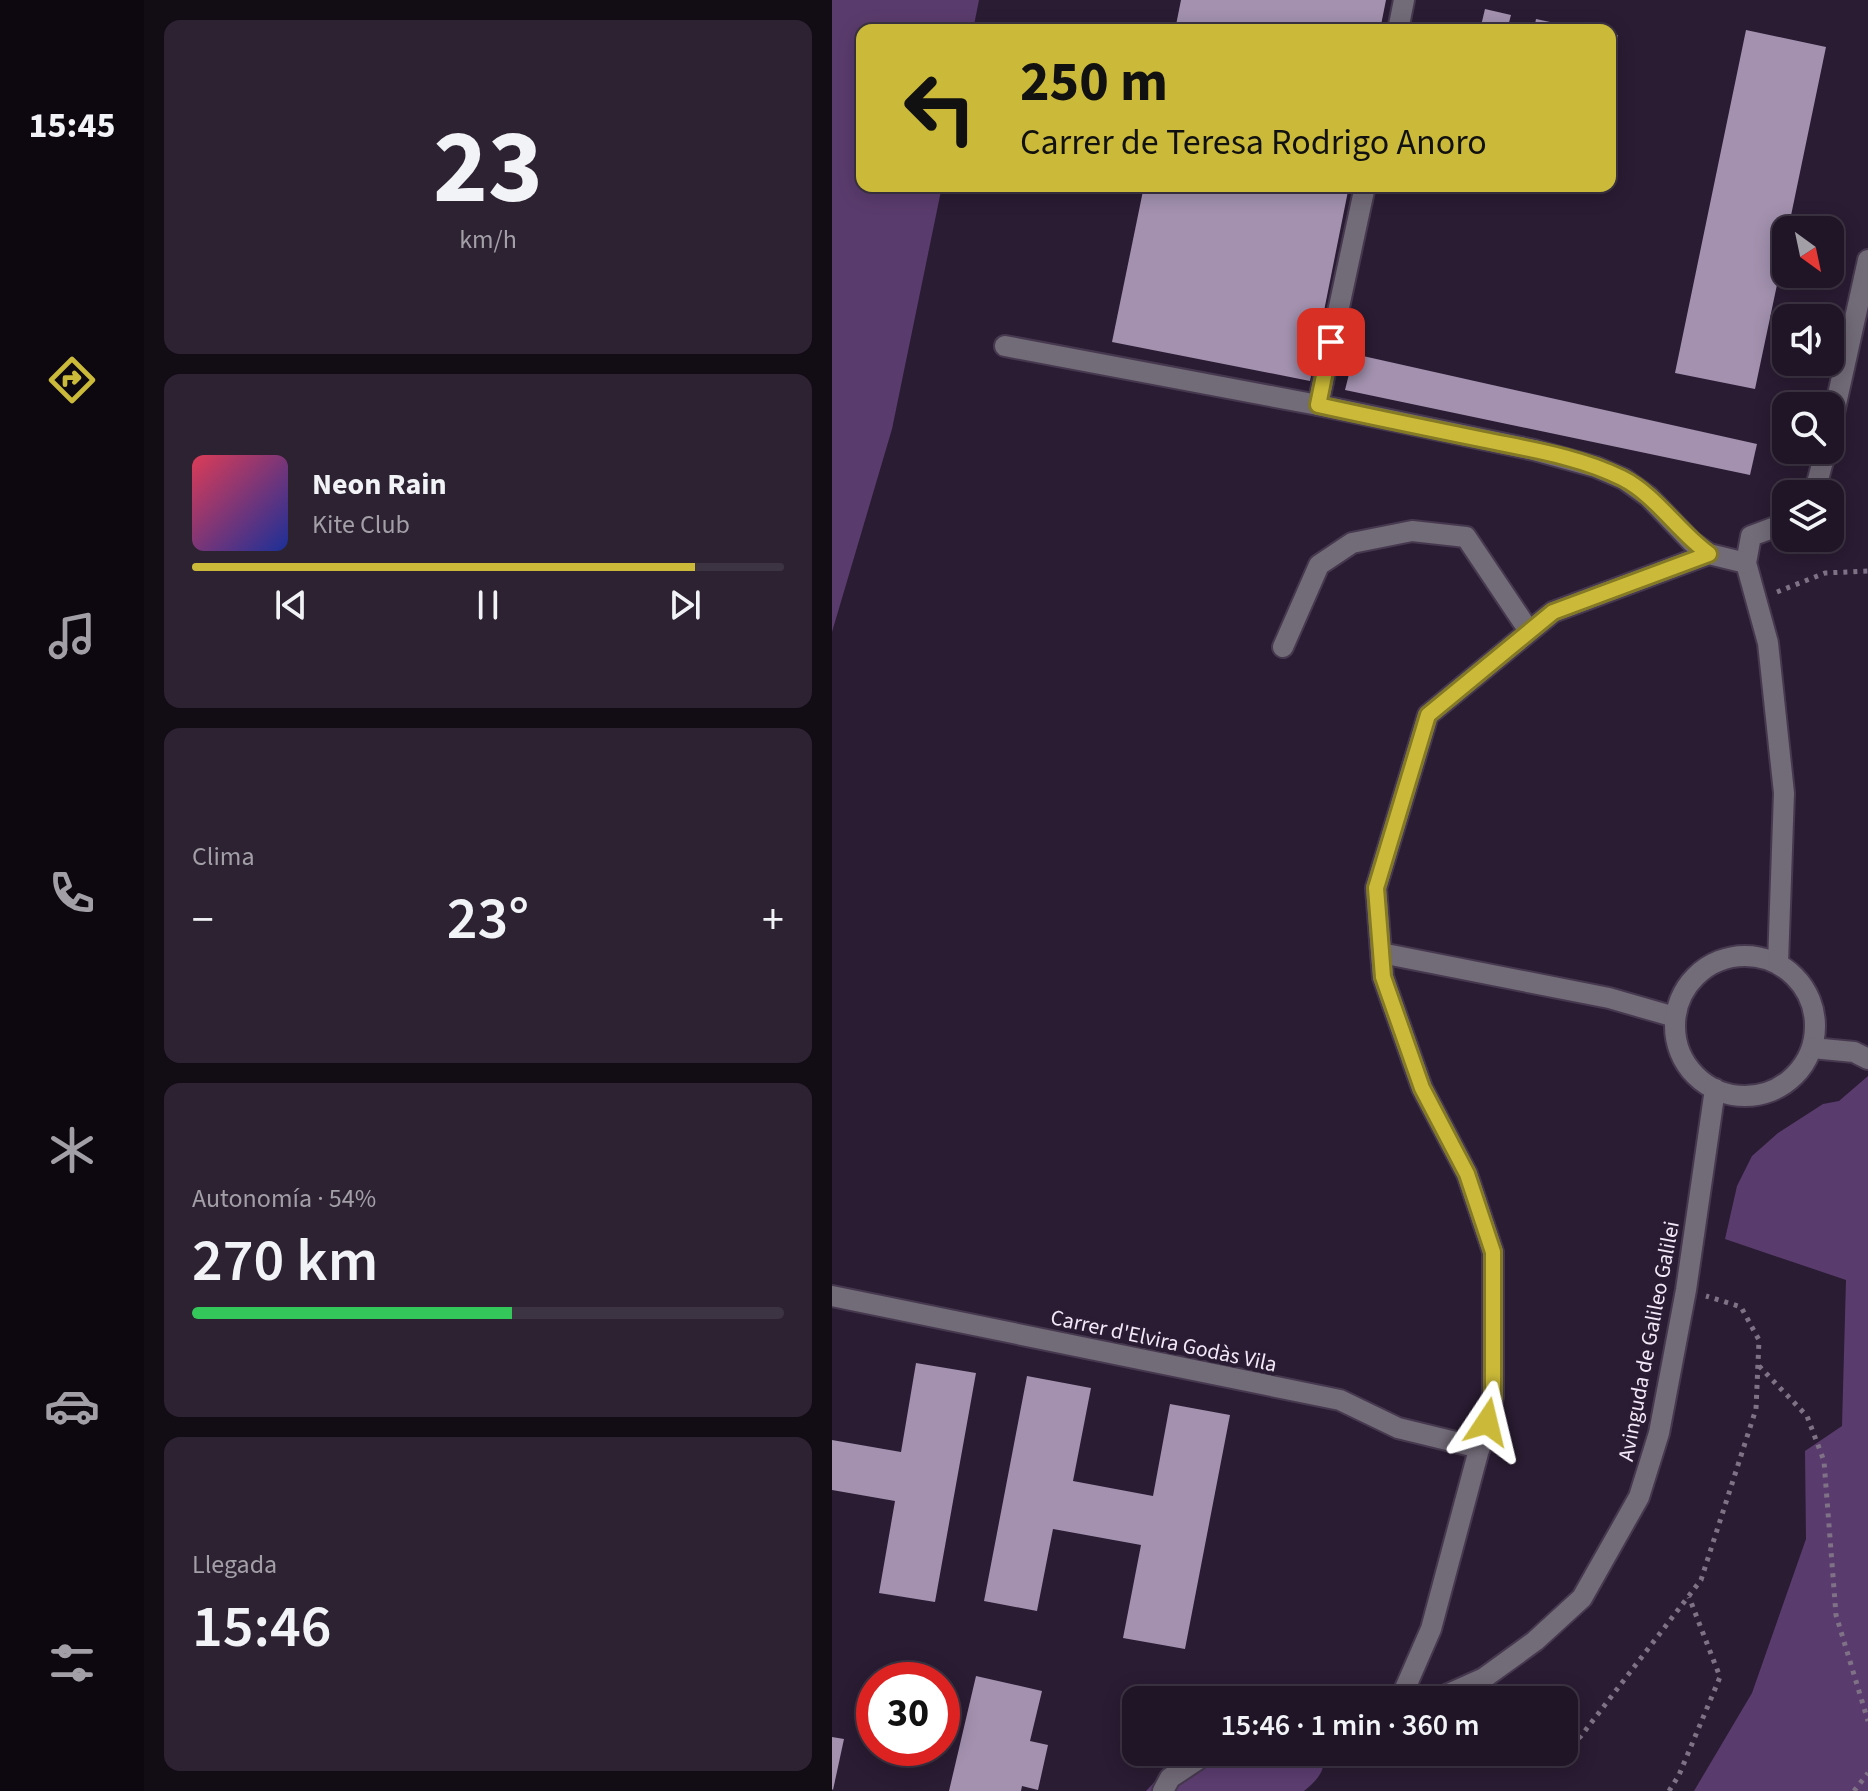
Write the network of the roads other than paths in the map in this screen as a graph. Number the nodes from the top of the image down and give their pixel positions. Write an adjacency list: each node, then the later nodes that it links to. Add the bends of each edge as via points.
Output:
1 (1404, 0): 2 (street)
2 (1399, 24)
3 (1364, 192): 7 (street)
4 (1868, 260): 6 (street)
5 (1005, 346): 7 (street)
6 (1839, 392)
7 (1318, 405): 9 (street, via 1596,467 1649,497)
8 (1772, 528): 10 (street, via 1751,536)
9 (1709, 554): 10 (street); 11 (street, via 1553,612)
10 (1746, 563): 14 (street, via 1768,643 1784,793)
11 (1529, 631): 12 (street, via 1466,537 1412,531 1352,543 1319,565); 13 (street, via 1428,715 1376,888)
12 (1283, 647)
13 (1381, 953): 15 (street, via 1609,998); 20 (street, via 1383,977 1422,1088 1467,1174 1493,1252 1493,1397)
14 (1778, 963): 15 (street, via 1756,956 1713,964 1694,977); 16 (street, via 1809,996 1815,1021)
15 (1675, 1017): 18 (street, via 1683,1060)
16 (1812, 1048): 17 (street, via 1854,1052); 18 (street, via 1801,1069 1772,1090 1737,1096)
17 (1868, 1059)
18 (1715, 1089): 22 (street, Avinguda de Galileo Galilei, via 1686,1290 1659,1433 1639,1497 1582,1598 1535,1641)
19 (832, 1296): 20 (street, Carrer d'Elvira Godàs Vila, via 1340,1400 1398,1428)
20 (1480, 1448): 21 (street, via 1431,1629)
21 (1406, 1686)
22 (1466, 1686)
23 (1188, 1766): 24 (street, via 1170,1778)
24 (1163, 1791)

